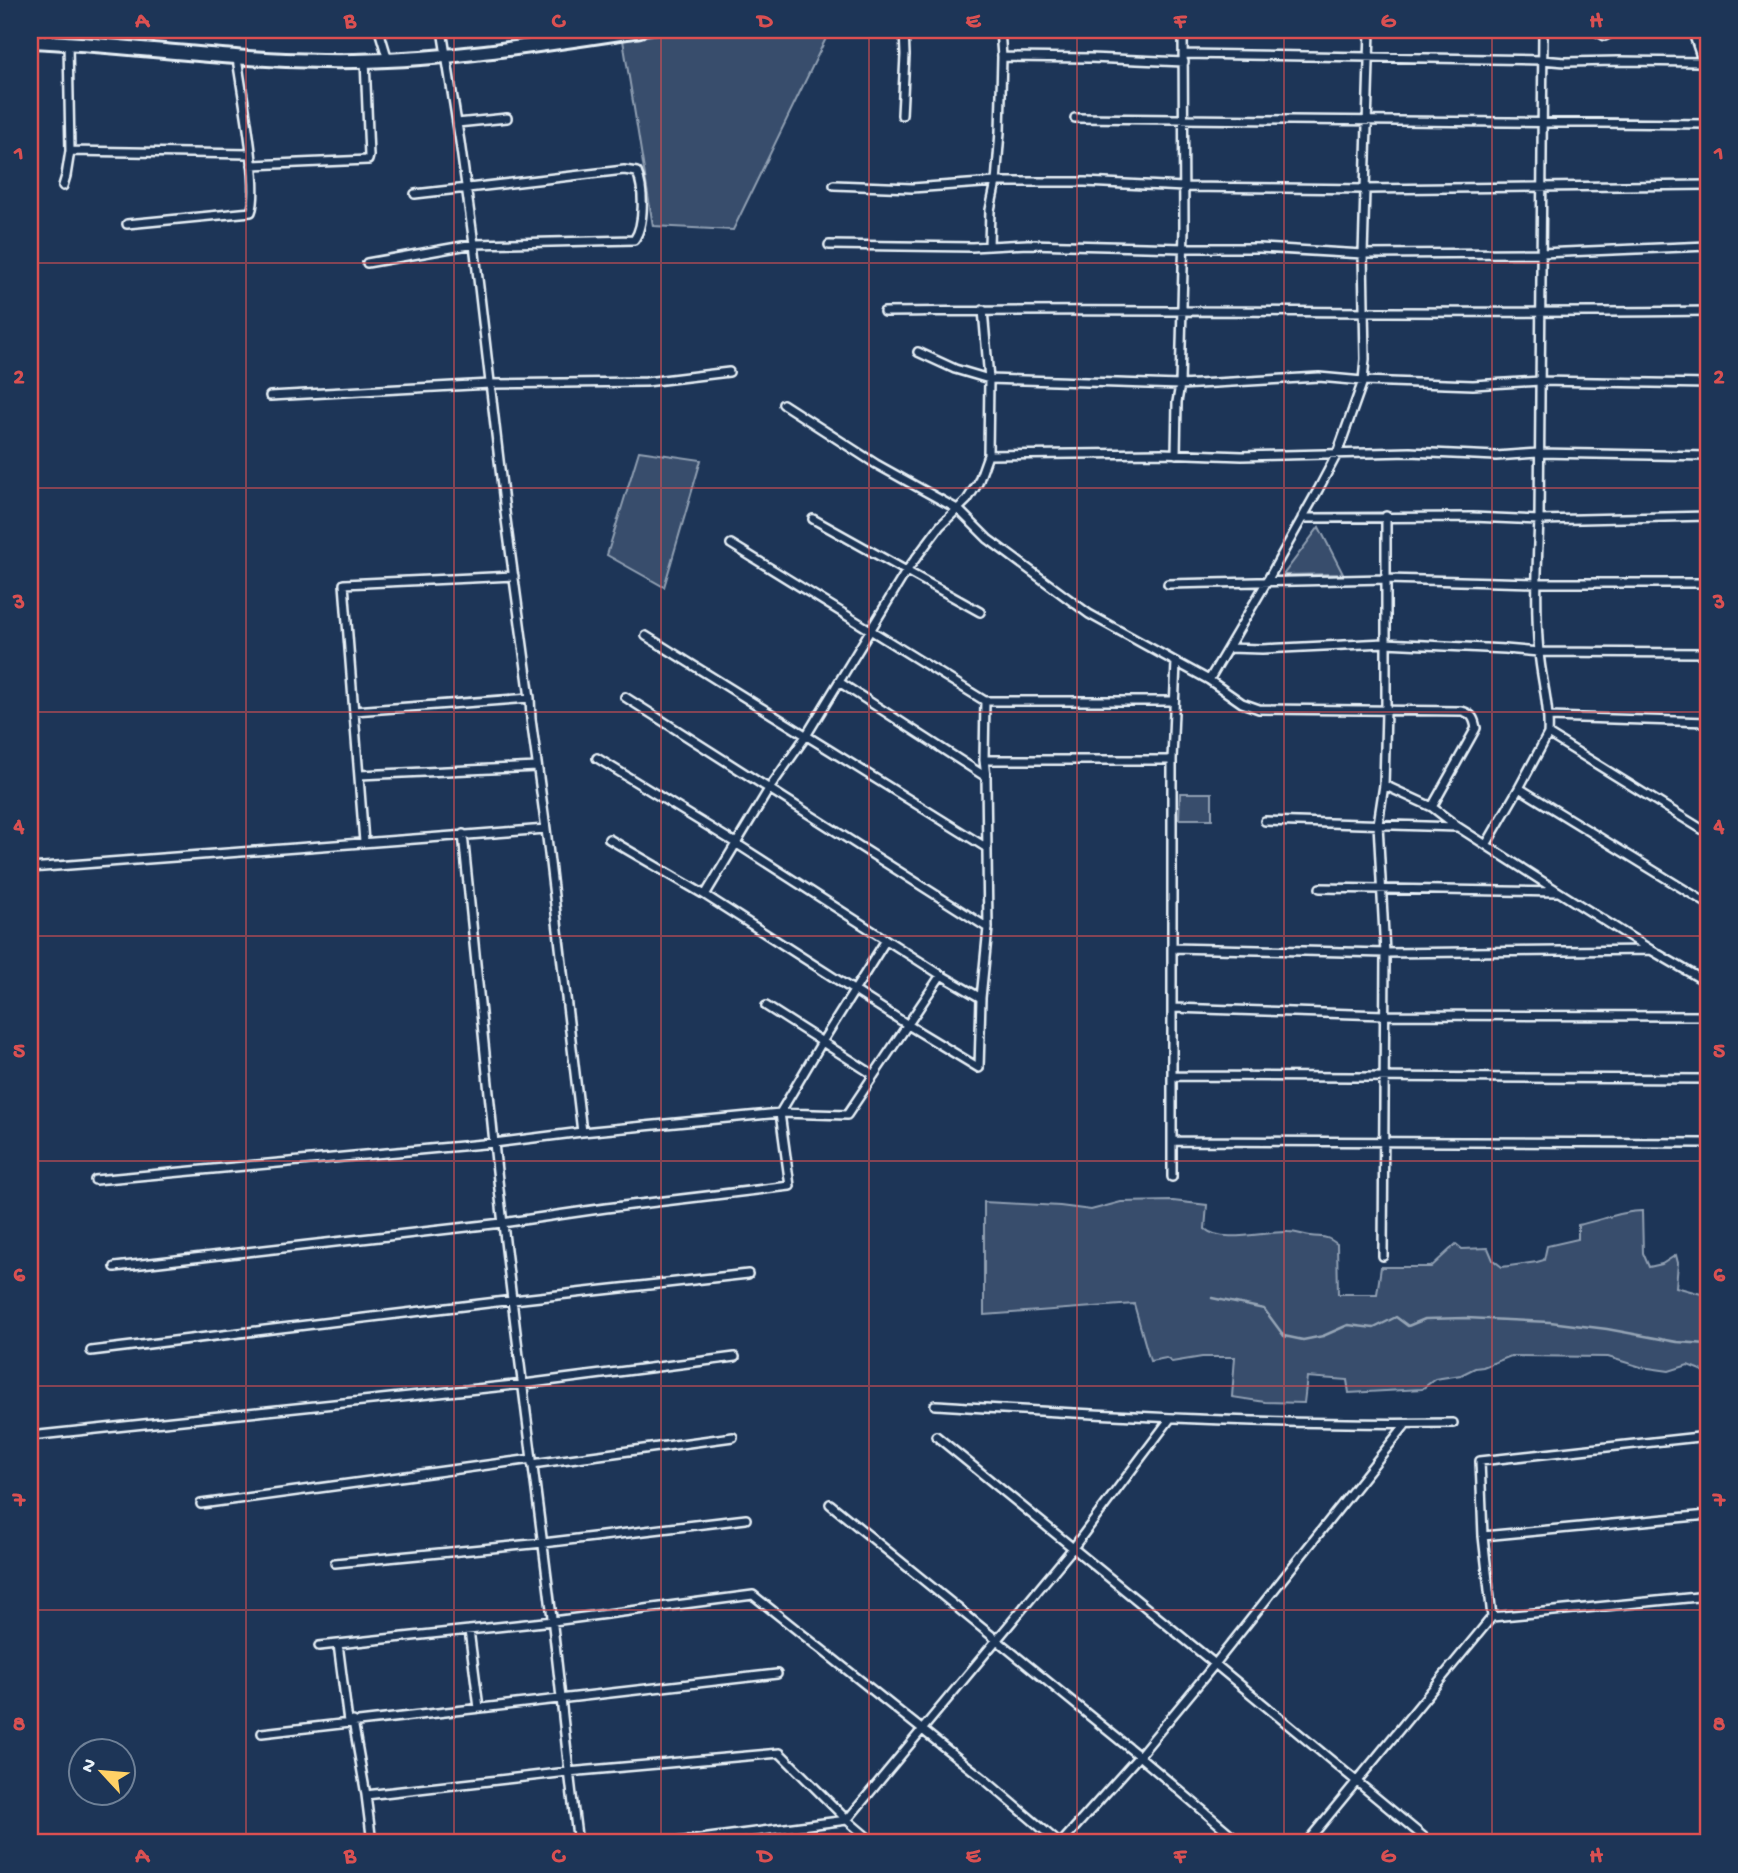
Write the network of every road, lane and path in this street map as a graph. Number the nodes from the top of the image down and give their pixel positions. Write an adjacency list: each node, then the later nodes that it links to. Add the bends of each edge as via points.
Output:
1 (379, 30): 22 (street)
2 (442, 30): 15 (street)
3 (640, 30): 12 (highway)
4 (904, 30): 25 (street)
5 (1000, 30): 16 (street)
6 (1183, 30): 19 (street)
7 (1370, 30): 17 (street)
8 (1543, 30): 21 (street)
9 (1594, 30): 10 (street, via 1605,36)
10 (1617, 30)
11 (1692, 30): 23 (street)
12 (608, 32): 15 (highway, via 495,52)
13 (30, 41): 14 (highway)
14 (68, 43): 18 (highway); 33 (street)
15 (446, 55): 22 (highway); 30 (street)
16 (1002, 57): 19 (street); 36 (street)
17 (1370, 57): 19 (street); 21 (street); 29 (street)
18 (237, 58): 20 (highway); 34 (street)
19 (1184, 58): 28 (street)
20 (365, 60): 22 (highway); 35 (street, via 368,160)
21 (1542, 60): 23 (street); 31 (street)
22 (388, 61)
23 (1703, 62): 24 (street)
24 (1708, 78)
25 (902, 115)
26 (507, 118): 30 (street)
27 (1075, 118): 28 (street)
28 (1184, 120): 29 (street); 40 (street)
29 (1368, 121): 31 (street); 43 (street)
30 (457, 123): 42 (street)
31 (1542, 123): 32 (street); 41 (street)
32 (1708, 124)
33 (69, 151): 34 (street); 39 (street)
34 (250, 154): 35 (street)
35 (251, 166): 45 (street, via 251,212)
36 (996, 182): 37 (street, via 912,188); 40 (street); 48 (street)
37 (834, 185)
38 (1708, 185): 41 (street)
39 (63, 186)
40 (1184, 187): 43 (street); 50 (street)
41 (1540, 187): 43 (street); 51 (street)
42 (465, 188): 44 (street); 46 (street); 46 (street, via 624,170 637,172 643,191 639,233 634,240)
43 (1365, 189): 52 (street)
44 (415, 194)
45 (127, 224)
46 (474, 244): 53 (street); 65 (street)
47 (829, 245): 48 (street)
48 (989, 246): 50 (street)
49 (1708, 246): 51 (street)
50 (1184, 248): 52 (street); 55 (street)
51 (1541, 253): 52 (street); 59 (street)
52 (1363, 254): 58 (street)
53 (367, 262)
54 (983, 310): 55 (street); 57 (street); 62 (street)
55 (1182, 310): 58 (street); 67 (street)
56 (1708, 311): 59 (street)
57 (884, 312)
58 (1363, 312): 59 (street); 63 (street)
59 (1539, 314): 64 (street)
60 (918, 352): 62 (street)
61 (729, 372): 65 (street, via 646,382)
62 (989, 379): 67 (street); 73 (street)
63 (1363, 381): 64 (street); 67 (street, via 1319,377); 72 (street)
64 (1540, 382): 66 (street); 70 (street)
65 (491, 384): 68 (street); 83 (street)
66 (1708, 384)
67 (1180, 385): 71 (street)
68 (270, 396)
69 (783, 404): 75 (street)
70 (1538, 453): 72 (street); 74 (street); 80 (street)
71 (1176, 454): 72 (street); 73 (street)
72 (1336, 454): 78 (street)
73 (988, 455): 75 (street, via 978,483)
74 (1708, 456)
75 (959, 510): 82 (street, via 940,526); 96 (street, via 988,539 1089,614)
76 (1386, 516): 78 (street); 80 (street); 84 (street)
77 (1708, 516): 80 (street)
78 (1302, 518): 85 (street)
79 (813, 519): 82 (street)
80 (1539, 520): 86 (street)
81 (731, 544): 90 (street)
82 (907, 570): 89 (street); 90 (street)
83 (514, 576): 100 (street); 103 (street, via 344,584)
84 (1386, 579): 85 (street); 86 (street); 92 (street)
85 (1266, 583): 88 (street); 93 (street)
86 (1537, 583): 87 (street); 94 (street)
87 (1708, 583)
88 (1168, 584)
89 (980, 612)
90 (870, 631): 98 (street); 101 (street)
91 (646, 636): 108 (street)
92 (1385, 643): 93 (street); 94 (street); 104 (street)
93 (1228, 648): 97 (street)
94 (1539, 652): 95 (street); 105 (street)
95 (1708, 653)
96 (1176, 662): 97 (street); 102 (street)
97 (1209, 680): 104 (street, via 1259,709)
98 (839, 682): 108 (street); 114 (street)
99 (625, 697): 116 (street)
100 (530, 698): 103 (street); 112 (street)
101 (985, 701): 102 (street); 110 (street)
102 (1173, 701): 111 (street)
103 (354, 711): 113 (street)
104 (1386, 711): 115 (street); 118 (street, via 1462,711 1474,719 1476,728)
105 (1549, 718): 106 (street); 107 (street)
106 (1708, 722)
107 (1548, 734): 117 (street); 123 (street)
108 (806, 736): 116 (street); 129 (street)
109 (597, 758): 127 (street)
110 (984, 760): 111 (street); 114 (street)
111 (1172, 760): 138 (street)
112 (537, 766): 113 (street); 122 (street)
113 (359, 775): 126 (street)
114 (986, 777): 129 (street)
115 (1384, 785): 118 (street); 120 (street)
116 (769, 789): 127 (street); 136 (street)
117 (1519, 789): 128 (street); 135 (street)
118 (1432, 807): 121 (street)
119 (1265, 821): 120 (street)
120 (1378, 824): 121 (street); 132 (street)
121 (1458, 827): 128 (street)
122 (546, 829): 124 (street); 156 (street)
123 (1708, 833)
124 (463, 834): 126 (street); 158 (street)
125 (609, 839): 134 (street)
126 (364, 842): 130 (street)
127 (737, 844): 134 (street); 137 (street)
128 (1486, 845): 133 (street)
129 (987, 848): 136 (street)
130 (30, 868)
131 (1320, 888): 132 (street)
132 (1380, 890): 133 (street); 140 (street)
133 (1559, 892): 139 (street)
134 (705, 895): 143 (street)
135 (1708, 904)
136 (988, 928): 144 (street)
137 (886, 940): 141 (street); 143 (street)
138 (1172, 948): 140 (street); 146 (street)
139 (1651, 950): 140 (street); 142 (street)
140 (1385, 953): 147 (street)
141 (942, 975): 144 (street); 149 (street)
142 (1708, 983)
143 (854, 990): 149 (street); 150 (street)
144 (981, 998): 149 (street, via 979,1068)
145 (766, 1006): 150 (street)
146 (1172, 1008): 147 (street); 152 (street)
147 (1384, 1015): 148 (street); 153 (street)
148 (1708, 1016)
149 (908, 1025): 151 (street)
150 (822, 1042): 151 (street); 155 (street)
151 (874, 1075): 155 (street, via 847,1115)
152 (1172, 1076): 153 (street); 157 (street)
153 (1384, 1079): 154 (street); 159 (street)
154 (1708, 1079)
155 (780, 1113): 156 (street); 163 (street, via 790,1186)
156 (582, 1132): 158 (street)
157 (1172, 1141): 159 (street); 161 (street)
158 (494, 1143): 162 (street); 163 (street)
159 (1383, 1143): 160 (street); 164 (street)
160 (1708, 1143)
161 (1172, 1177)
162 (95, 1180)
163 (502, 1223): 165 (street); 167 (street)
164 (1382, 1256)
165 (115, 1267)
166 (748, 1274): 167 (street)
167 (513, 1300): 168 (street); 170 (street)
168 (91, 1350)
169 (735, 1357): 170 (street)
170 (524, 1384): 175 (street); 179 (street)
171 (935, 1405): 172 (street)
172 (1170, 1419): 174 (street); 186 (street)
173 (1452, 1423): 174 (street)
174 (1406, 1424): 195 (street)
175 (30, 1436)
176 (936, 1436): 186 (street)
177 (1708, 1436): 184 (street, via 1480,1461)
178 (733, 1437): 179 (street)
179 (532, 1461): 180 (street); 185 (street)
180 (201, 1504)
181 (830, 1504): 192 (street)
182 (1708, 1515): 184 (street)
183 (746, 1519): 185 (street)
184 (1483, 1536): 189 (street)
185 (543, 1544): 187 (street); 190 (street)
186 (1073, 1548): 192 (street); 195 (street)
187 (335, 1563)
188 (1708, 1596): 189 (street)
189 (1492, 1617): 204 (street)
190 (553, 1621): 191 (street); 197 (street); 200 (street, via 753,1595)
191 (469, 1630): 193 (street); 198 (street)
192 (997, 1641): 200 (street); 202 (street)
193 (338, 1644): 194 (street); 199 (street)
194 (319, 1646)
195 (1215, 1664): 202 (street); 204 (street)
196 (777, 1674): 197 (street)
197 (561, 1698): 198 (street); 203 (street)
198 (479, 1708): 199 (street)
199 (350, 1722): 201 (street); 205 (street)
200 (921, 1729): 206 (street); 211 (street)
201 (262, 1733)
202 (1139, 1756): 211 (street); 212 (street)
203 (568, 1772): 205 (street); 206 (street, via 780,1753); 208 (street)
204 (1355, 1782): 213 (street); 214 (street)
205 (366, 1795): 207 (street)
206 (847, 1820): 209 (street); 210 (street)
207 (372, 1843)
208 (578, 1843)
209 (669, 1843)
210 (874, 1843)
211 (1060, 1843)
212 (1241, 1843)
213 (1306, 1843)
214 (1431, 1843)

